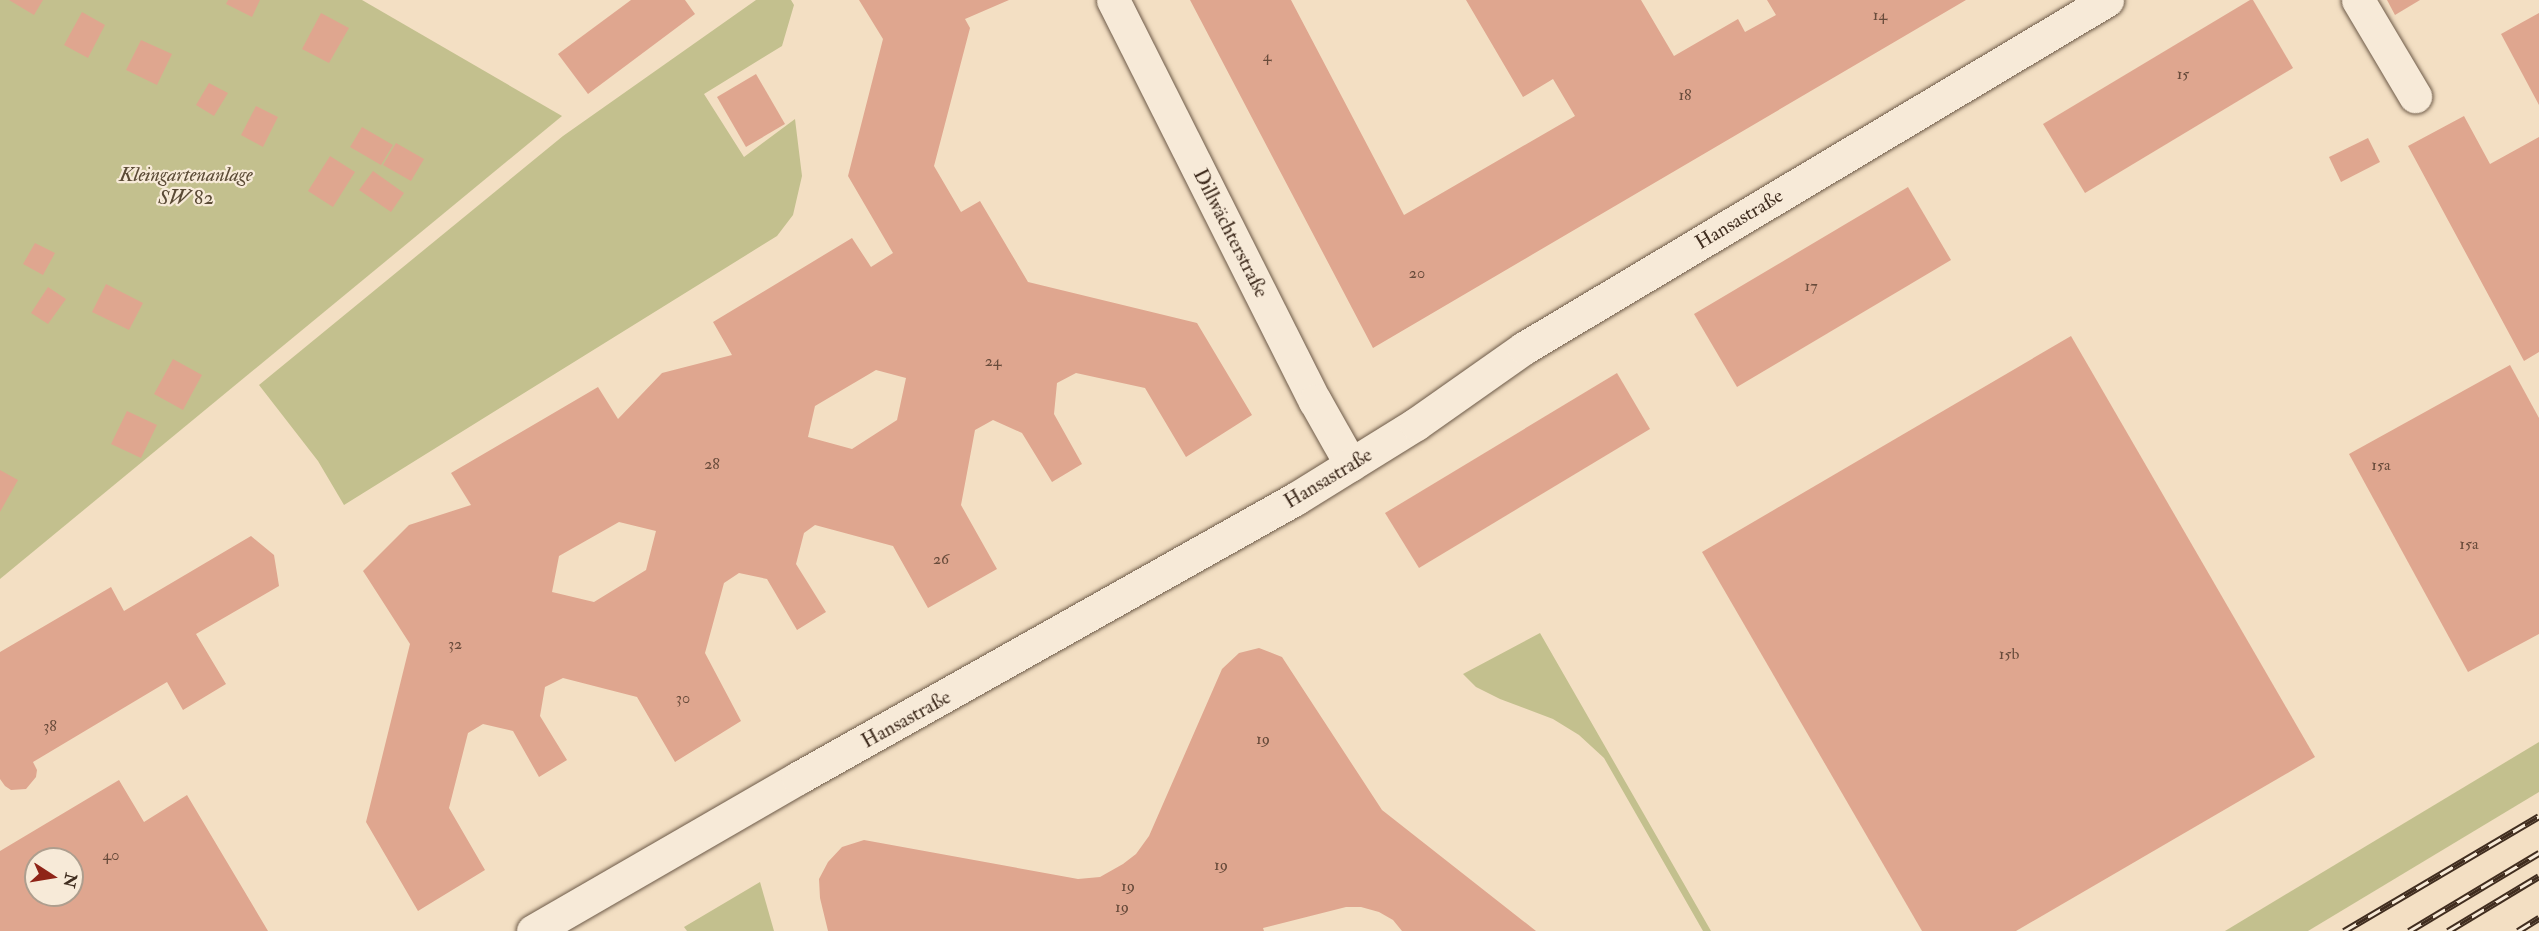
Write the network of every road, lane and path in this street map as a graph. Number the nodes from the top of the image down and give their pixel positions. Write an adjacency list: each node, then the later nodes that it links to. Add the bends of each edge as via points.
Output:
1 (1113, 0): 5 (street, Dillwächterstraße)
2 (2107, 0): 5 (street, Hansastraße, via 1524,348)
3 (2358, 0): 4 (street)
4 (2415, 96)
5 (1351, 465): 6 (street, Hansastraße)
6 (533, 931)

